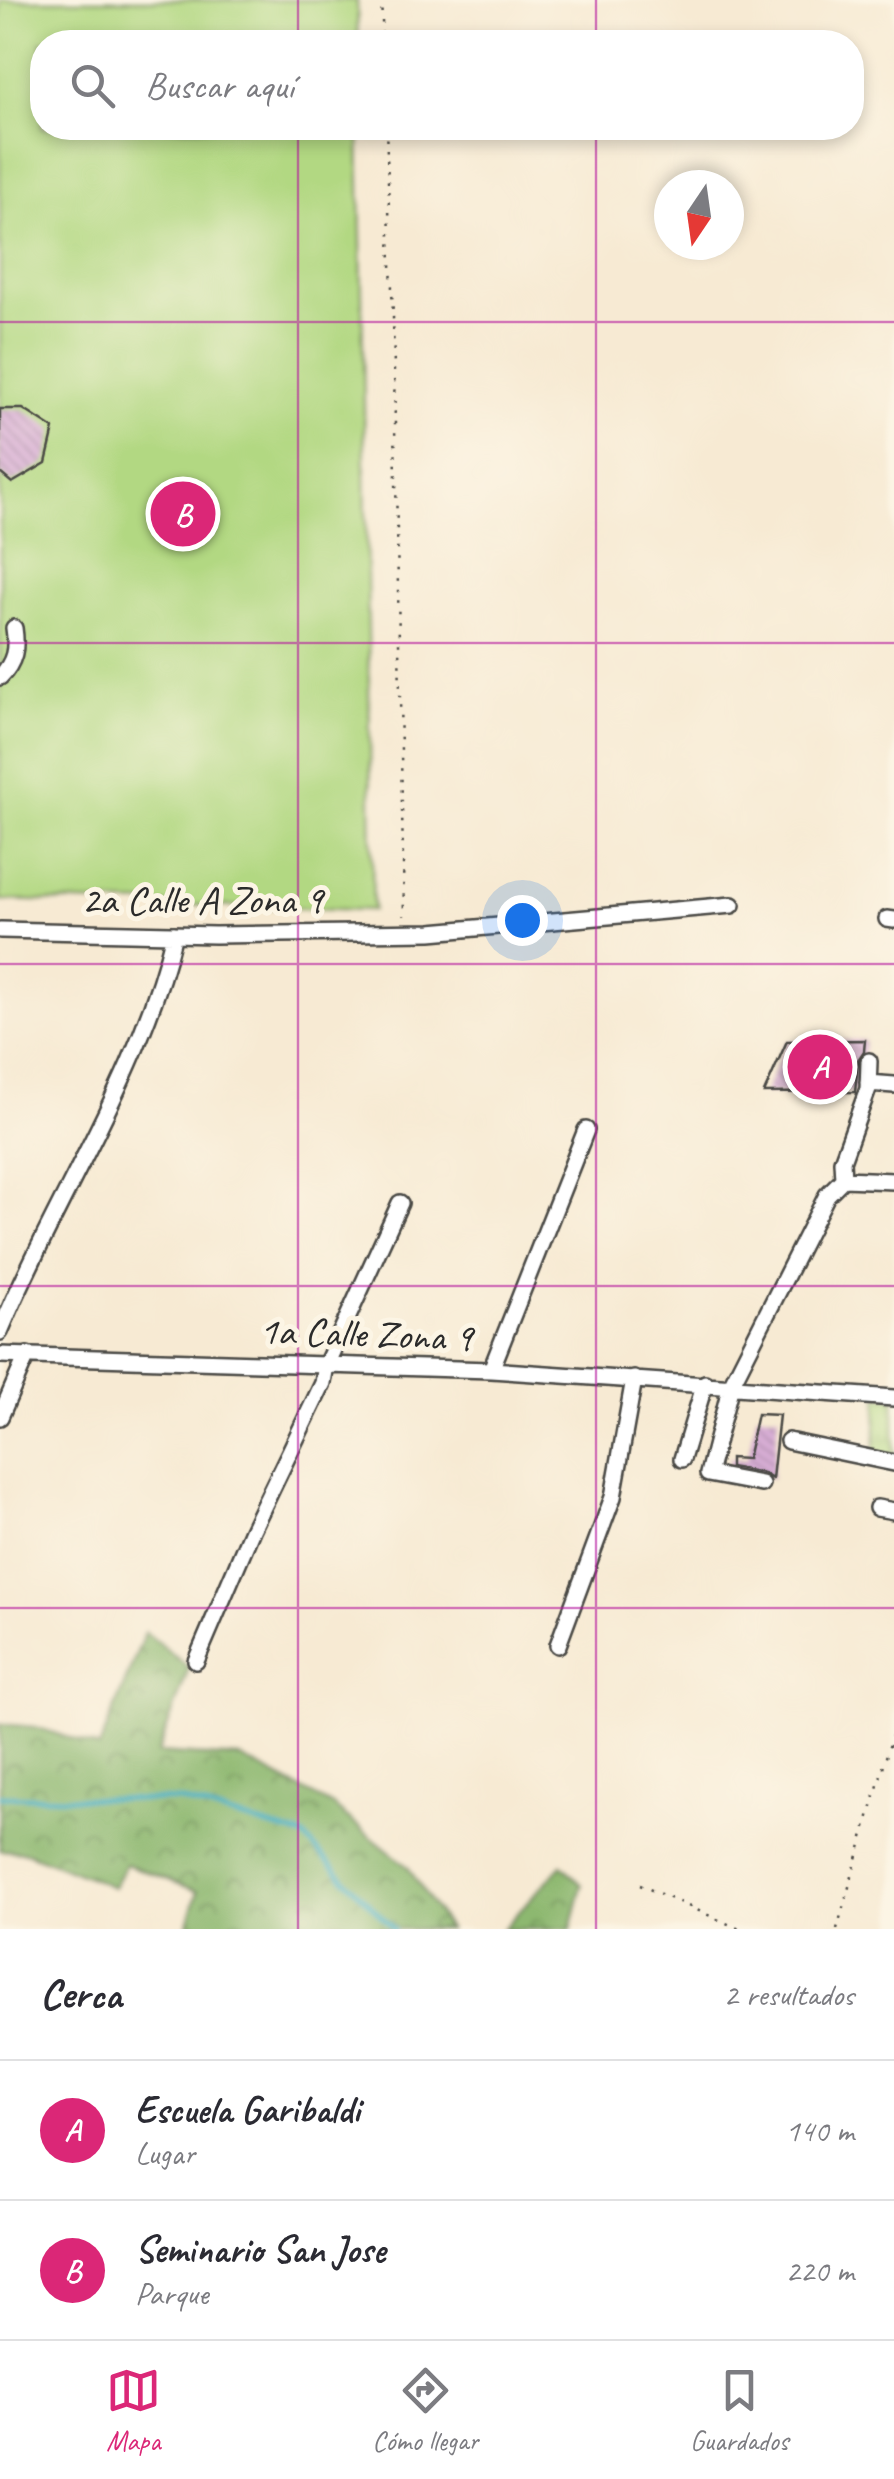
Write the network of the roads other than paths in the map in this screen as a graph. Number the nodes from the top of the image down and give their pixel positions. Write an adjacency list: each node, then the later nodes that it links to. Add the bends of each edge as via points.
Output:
1 (14, 628): 2 (street, via 17,649)
2 (0, 677)
3 (732, 905): 5 (street, 2a Calle A Zona 9, via 431,932)
4 (0, 930): 5 (street, 2a Calle A Zona 9)
5 (174, 934): 13 (street, via 148,1017)
6 (869, 1061): 7 (street)
7 (868, 1083): 8 (street); 10 (street, via 842,1161)
8 (894, 1085)
9 (586, 1130): 17 (street)
10 (843, 1179): 11 (street); 20 (street, via 821,1204)
11 (894, 1181)
12 (400, 1203): 16 (street)
13 (0, 1332)
14 (0, 1355): 15 (street, 1a Calle Zona 9)
15 (27, 1355): 16 (street, 1a Calle Zona 9); 22 (street)
16 (326, 1365): 17 (street, 1a Calle Zona 9); 30 (street)
17 (491, 1370): 18 (street, 1a Calle Zona 9)
18 (634, 1378): 19 (street, 1a Calle Zona 9); 29 (street, via 614,1497)
19 (705, 1383): 20 (street, 1a Calle Zona 9); 24 (street)
20 (731, 1384): 21 (street, 1a Calle Zona 9); 26 (street, via 708,1474)
21 (894, 1398)
22 (0, 1418)
23 (788, 1442): 25 (street)
24 (682, 1459)
25 (894, 1462)
26 (761, 1484)
27 (877, 1508): 28 (street)
28 (894, 1511)
29 (558, 1645)
30 (196, 1661)

